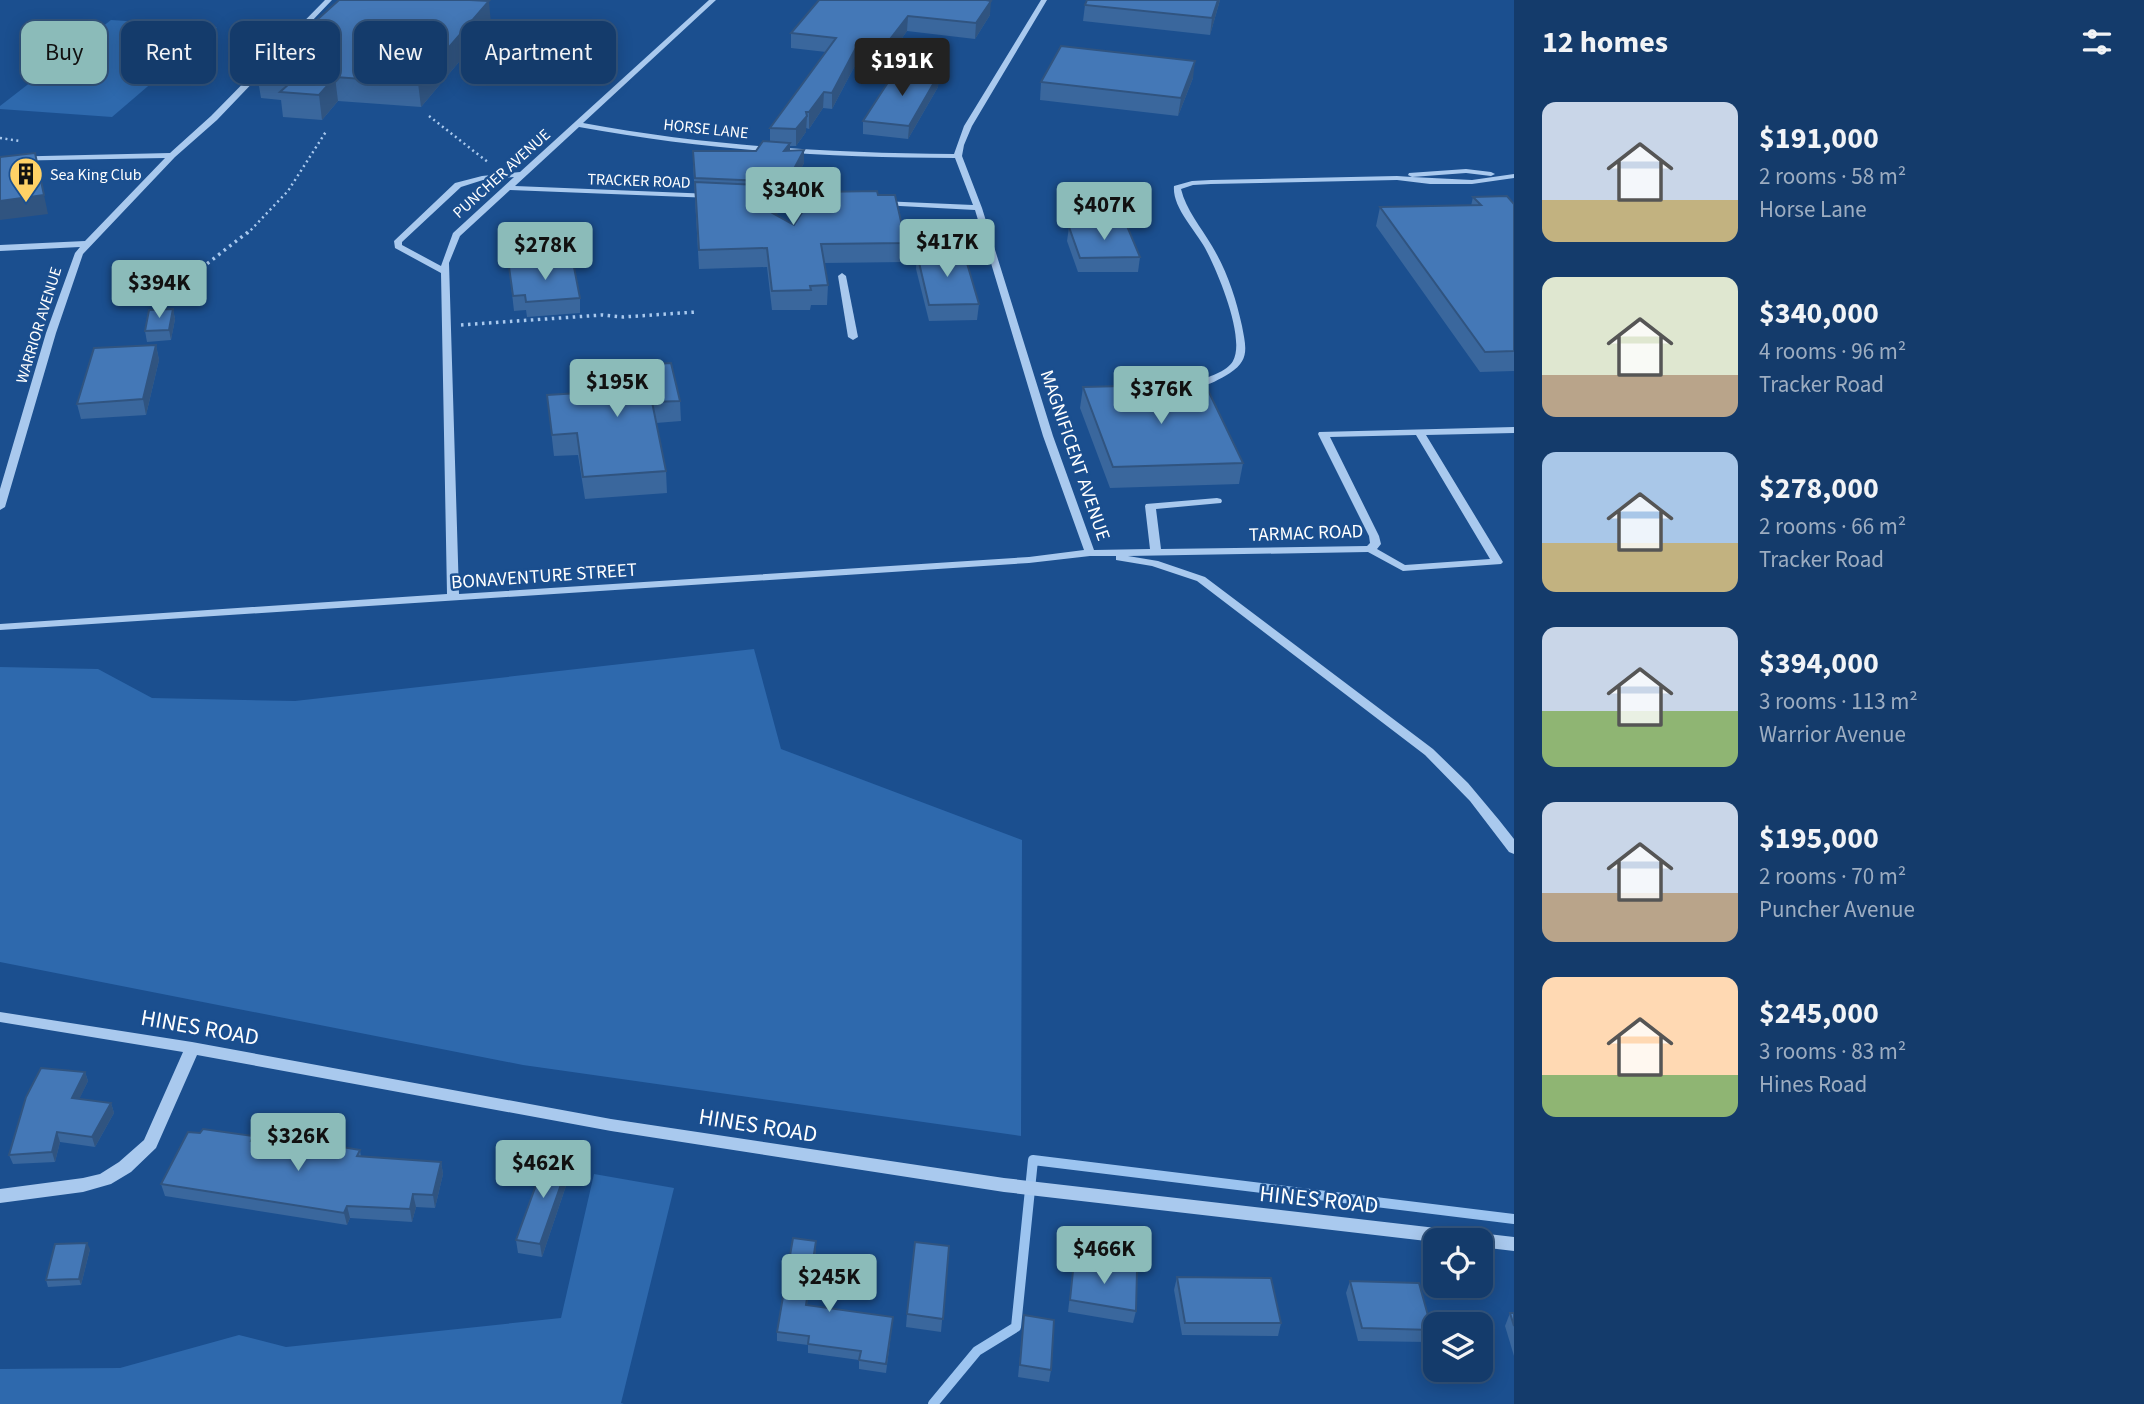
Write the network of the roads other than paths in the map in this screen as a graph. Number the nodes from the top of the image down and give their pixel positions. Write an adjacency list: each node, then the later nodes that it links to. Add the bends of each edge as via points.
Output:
1 (329, 0): 5 (street, WARRIOR AVENUE)
2 (713, 0): 4 (street, PUNCHER AVENUE)
3 (1044, 0): 6 (street, via 968,126)
4 (578, 124): 6 (street, HORSE LANE, via 763,149); 8 (street, PUNCHER AVENUE)
5 (172, 155): 7 (street); 16 (street, WARRIOR AVENUE)
6 (958, 156): 15 (street, MAGNIFICENT AVENUE)
7 (0, 159)
8 (524, 174): 10 (street, PUNCHER AVENUE); 18 (street, via 458,185 398,241 406,252)
9 (1511, 176): 21 (street, via 1472,182 1397,178 1210,182 1177,188 1231,296 1242,349 1236,365)
10 (510, 188): 11 (street, TRACKER ROAD); 18 (street, PUNCHER AVENUE, via 456,235)
11 (723, 197)
12 (750, 198): 13 (street)
13 (832, 200)
14 (872, 202): 15 (street)
15 (978, 208): 28 (street, MAGNIFICENT AVENUE, via 1048,436)
16 (86, 244): 17 (street); 25 (street, WARRIOR AVENUE, via 73,264 54,321)
17 (0, 248)
18 (444, 272): 29 (street, PUNCHER AVENUE)
19 (842, 276): 20 (street)
20 (853, 337)
21 (1199, 384)
22 (1514, 430): 23 (street, TARMAC ROAD)
23 (1419, 432): 26 (street, TARMAC ROAD, via 1323,434 1374,536 1376,544); 26 (street, via 1497,562 1403,568)
24 (1216, 501): 27 (street, via 1150,506)
25 (0, 507)
26 (1370, 549): 27 (street, TARMAC ROAD)
27 (1156, 551): 28 (street, TARMAC ROAD)
28 (1090, 553): 29 (street, BONAVENTURE STREET); 31 (street, MAGNIFICENT AVENUE, via 1154,563 1201,579 1429,752 1482,806)
29 (453, 598): 30 (street, BONAVENTURE STREET)
30 (0, 627)
31 (1514, 849)
32 (0, 1017): 33 (street, HINES ROAD)
33 (192, 1048): 34 (street, via 150,1144 125,1167 83,1185); 35 (street, HINES ROAD, via 611,1125 1042,1191)
34 (0, 1196)
35 (1514, 1244)

